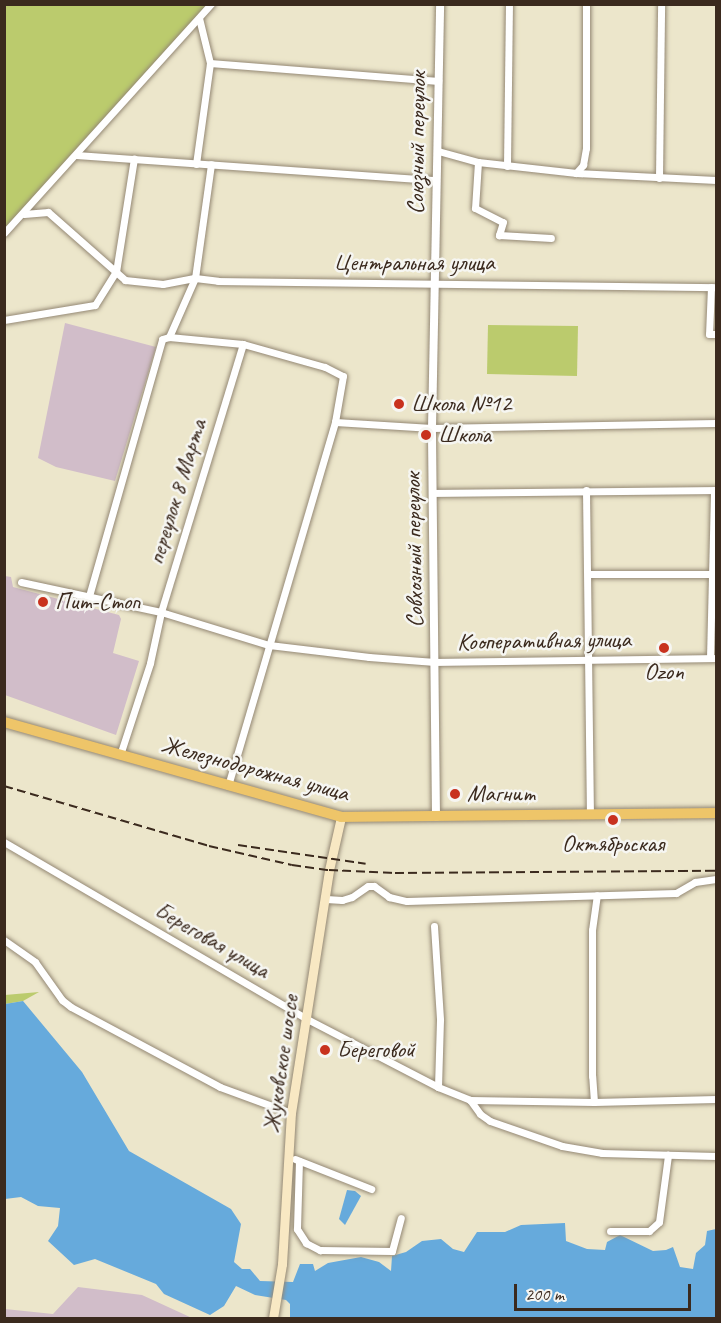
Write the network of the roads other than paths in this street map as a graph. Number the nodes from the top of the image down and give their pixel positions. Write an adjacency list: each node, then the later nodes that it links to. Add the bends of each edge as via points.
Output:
1 (211, 4): 6 (street)
2 (440, 4): 8 (street, Союзный переулок)
3 (509, 4): 15 (street)
4 (586, 4): 16 (street, via 586,148 583,165)
5 (661, 4): 17 (street)
6 (199, 18): 7 (street); 10 (street)
7 (210, 63): 8 (street); 13 (street)
8 (438, 81): 9 (street, Союзный переулок)
9 (438, 151): 12 (street); 18 (street, Союзный переулок)
10 (76, 155): 11 (street); 20 (street)
11 (134, 158): 13 (street); 23 (street)
12 (478, 162): 15 (street); 22 (street, via 475,208 503,222 499,235)
13 (196, 164): 14 (street)
14 (211, 164): 18 (street); 24 (street)
15 (507, 166): 16 (street)
16 (576, 173): 17 (street)
17 (659, 178): 19 (street)
18 (436, 180): 25 (street, Союзный переулок)
19 (717, 180)
20 (24, 214): 21 (street); 23 (street, via 48,212)
21 (4, 233)
22 (551, 238)
23 (116, 272): 24 (street, Центральная улица, via 125,280 163,284); 27 (street, via 95,305)
24 (195, 278): 25 (street, Центральная улица); 29 (street)
25 (435, 283): 26 (street, Центральная улица); 33 (street, Совхозный переулок)
26 (714, 287): 28 (street, via 710,334)
27 (4, 321)
28 (717, 334)
29 (166, 338): 30 (street); 40 (street)
30 (243, 344): 31 (street, via 325,367 343,376); 41 (street, переулок 8 Марта)
31 (335, 422): 33 (street); 42 (street)
32 (717, 423): 33 (street)
33 (432, 428): 36 (street, Совхозный переулок)
34 (586, 490): 35 (street); 36 (street); 37 (street)
35 (715, 490): 38 (street)
36 (432, 493): 45 (street, Совхозный переулок)
37 (588, 574): 38 (street); 44 (street)
38 (714, 574): 43 (street)
39 (21, 582): 40 (street, Кооперативная улица)
40 (89, 596): 41 (street, Кооперативная улица)
41 (161, 612): 42 (street, Кооперативная улица); 47 (street, переулок 8 Марта, via 150,663)
42 (268, 645): 45 (street, Кооперативная улица); 48 (street)
43 (713, 658): 44 (street, Кооперативная улица)
44 (588, 659): 45 (street, Кооперативная улица); 50 (street)
45 (435, 662): 52 (street, Совхозный переулок)
46 (4, 722): 47 (main road, Железнодорожная улица)
47 (120, 755): 48 (main road, Железнодорожная улица)
48 (228, 786): 51 (main road, Железнодорожная улица)
49 (717, 813): 50 (main road, Железнодорожная улица)
50 (590, 814): 52 (main road, Железнодорожная улица)
51 (341, 817): 52 (main road, Железнодорожная улица); 56 (main road, Жуковское шоссе)
52 (436, 817)
53 (4, 843): 59 (street, Береговая улица)
54 (717, 879): 55 (street, via 695,882 676,893)
55 (597, 895): 56 (street, via 407,901 368,886 352,897); 63 (street, via 592,930)
56 (326, 899): 59 (main road, Жуковское шоссе)
57 (434, 926): 60 (street, via 440,1020)
58 (4, 940): 64 (street, via 35,962 71,1007 219,1087)
59 (307, 1018): 60 (street, Береговая улица); 64 (main road, Жуковское шоссе)
60 (438, 1087): 62 (street, Береговая улица)
61 (717, 1099): 63 (street)
62 (470, 1100): 63 (street); 65 (street, Береговая улица, via 490,1121 562,1146 602,1153)
63 (594, 1102)
64 (291, 1113): 67 (main road, Жуковское шоссе)
65 (668, 1155): 66 (street, Береговая улица); 71 (street, via 658,1222 649,1231)
66 (717, 1156)
67 (289, 1157): 68 (street); 72 (main road, Жуковское шоссе, via 282,1264)
68 (299, 1161): 69 (street); 70 (street, via 297,1229 306,1243 320,1250 392,1251)
69 (371, 1189)
70 (401, 1218)
71 (610, 1231)
72 (274, 1316)

